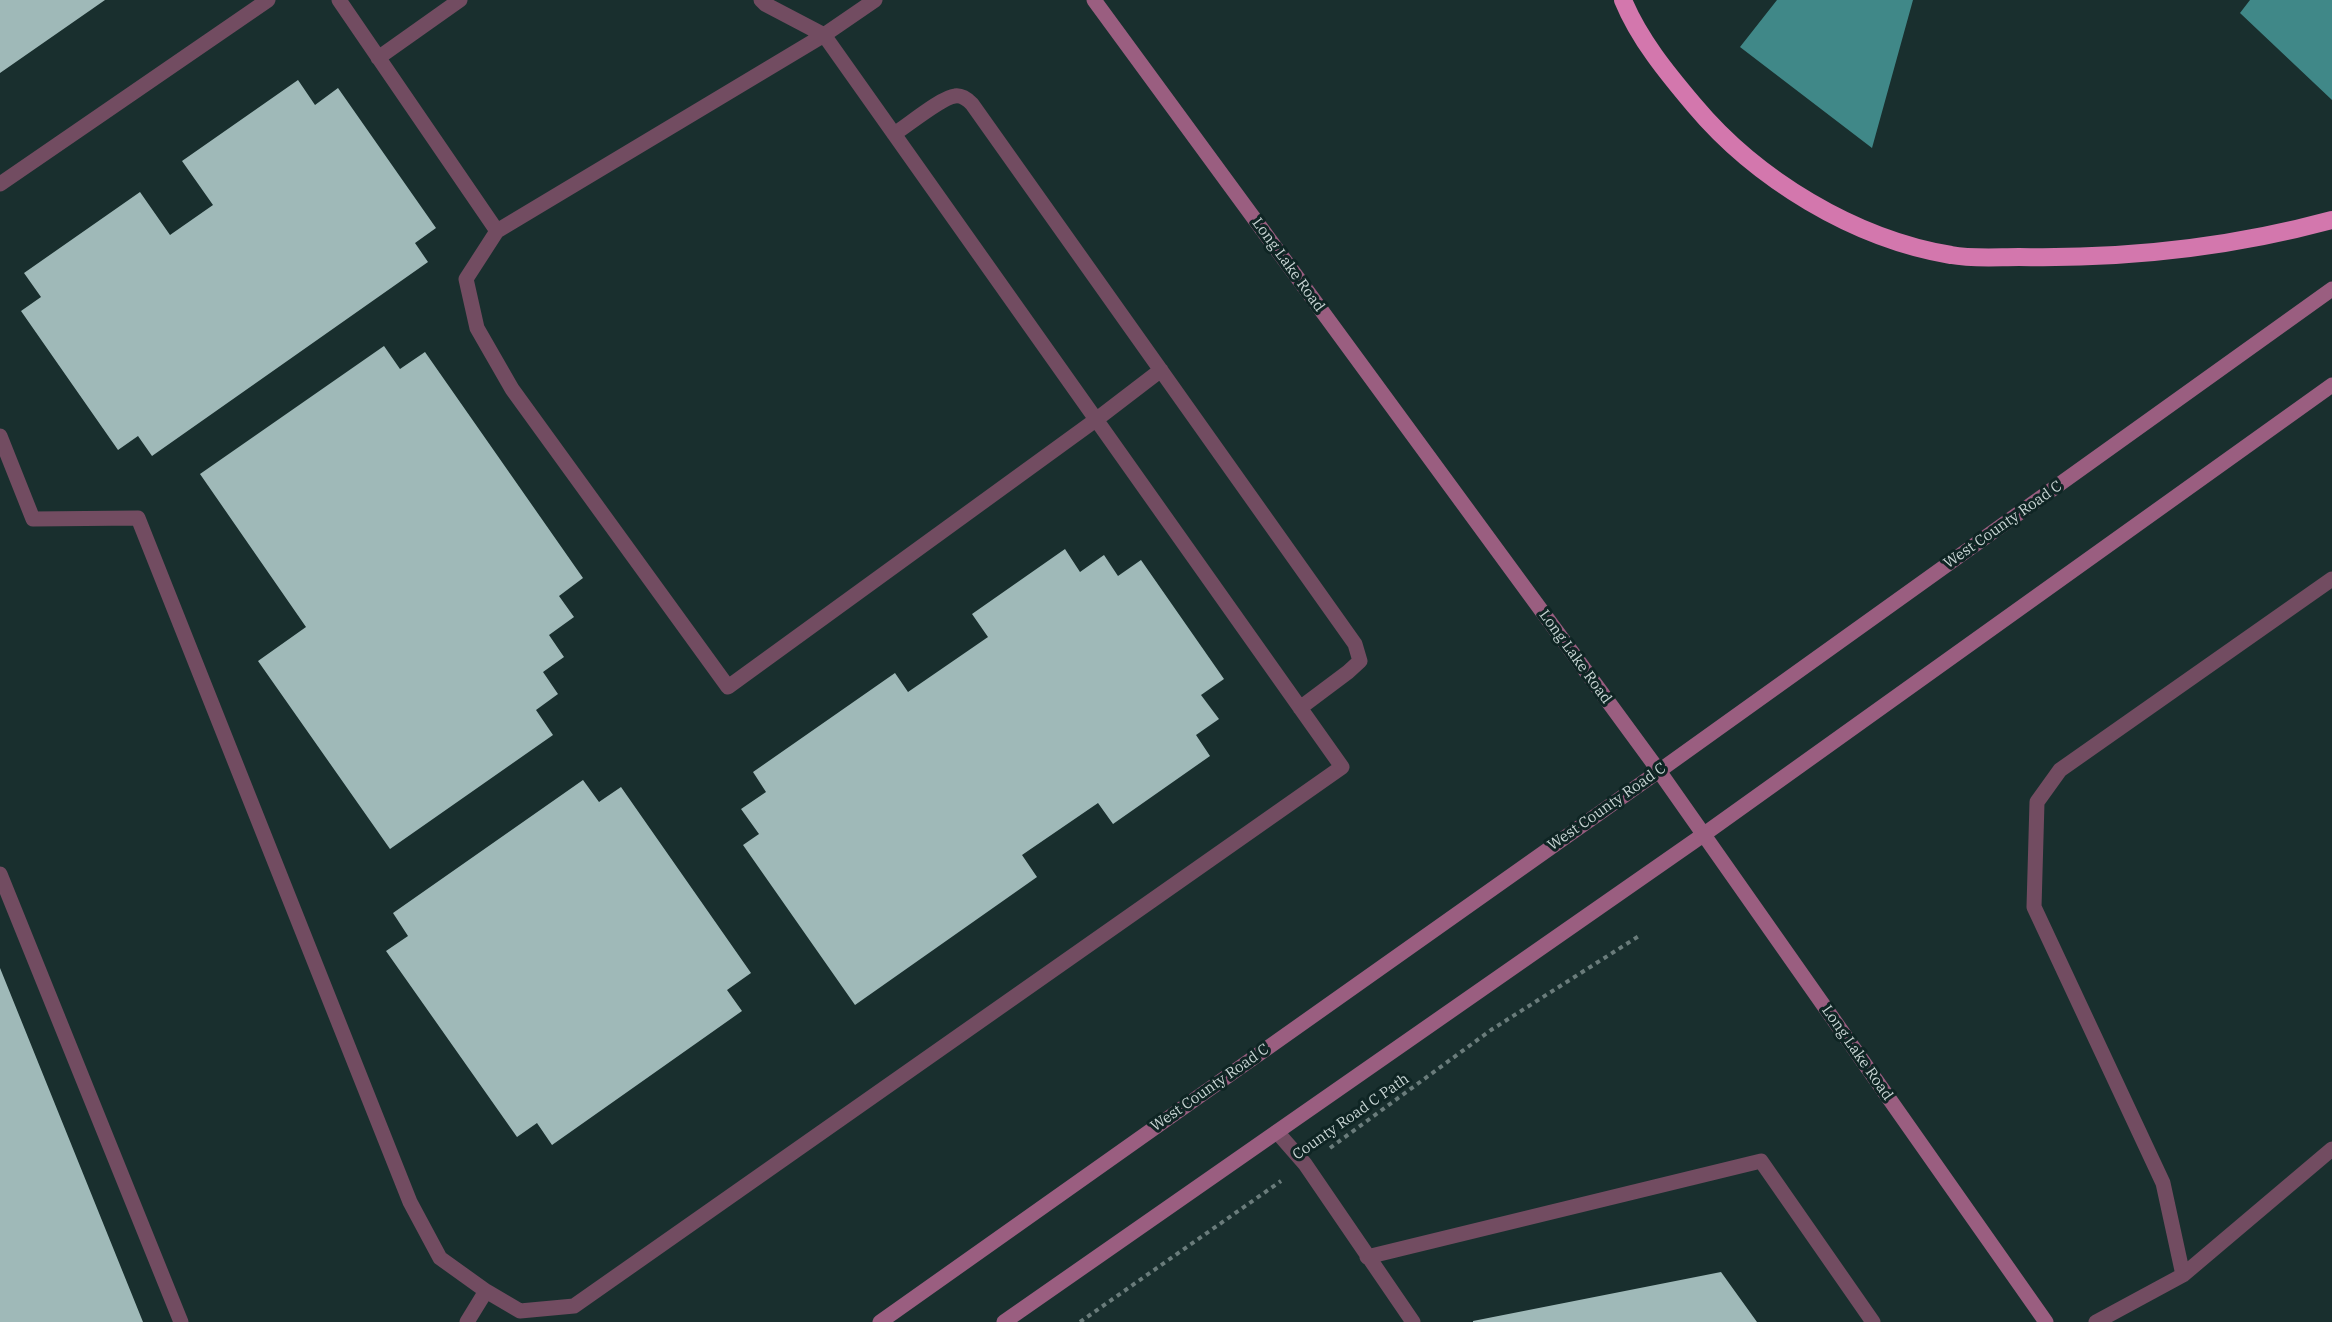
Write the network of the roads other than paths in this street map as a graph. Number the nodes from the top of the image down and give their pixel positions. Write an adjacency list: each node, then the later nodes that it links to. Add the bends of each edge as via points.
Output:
1 (268, 0): 11 (lane)
2 (339, 0): 9 (lane)
3 (459, 0): 9 (lane)
4 (761, 0): 8 (lane)
5 (875, 0): 8 (lane)
6 (1094, 0): 21 (main road, Long Lake Road)
7 (1623, 0): 12 (highway, via 1662,66 1714,129 1766,174 1826,211 1890,239 1952,256 2079,258 2176,251 2280,234)
8 (824, 35): 10 (lane); 13 (lane)
9 (378, 58): 13 (lane)
10 (894, 134): 15 (lane, via 955,96 972,104); 17 (lane)
11 (0, 184)
12 (2332, 220)
13 (497, 231): 17 (lane, via 466,279 477,328 512,389 729,687)
14 (2332, 289): 21 (main road, West County Road C)
15 (1161, 370): 17 (lane); 20 (lane, via 1355,644 1360,661)
16 (2332, 385): 22 (main road)
17 (1097, 419): 20 (lane)
18 (0, 436): 28 (lane, via 33,519 138,518 410,1202 440,1258)
19 (2332, 579): 27 (lane, via 2060,770 2037,802 2034,907 2163,1184)
20 (1300, 708): 28 (lane, via 1342,767 574,1306 520,1311)
21 (1659, 771): 22 (main road, Long Lake Road); 31 (main road, West County Road C)
22 (1703, 835): 24 (main road); 35 (main road, Long Lake Road)
23 (0, 874): 29 (lane)
24 (1277, 1132): 26 (lane, via 1305,1164); 32 (main road)
25 (2332, 1149): 27 (lane)
26 (1367, 1257): 33 (lane); 34 (lane, via 1761,1161)
27 (2183, 1275): 36 (lane)
28 (486, 1291): 30 (lane)
29 (182, 1322)
30 (467, 1322)
31 (880, 1322)
32 (1004, 1322)
33 (1413, 1322)
34 (1873, 1322)
35 (2046, 1322)
36 (2096, 1322)

